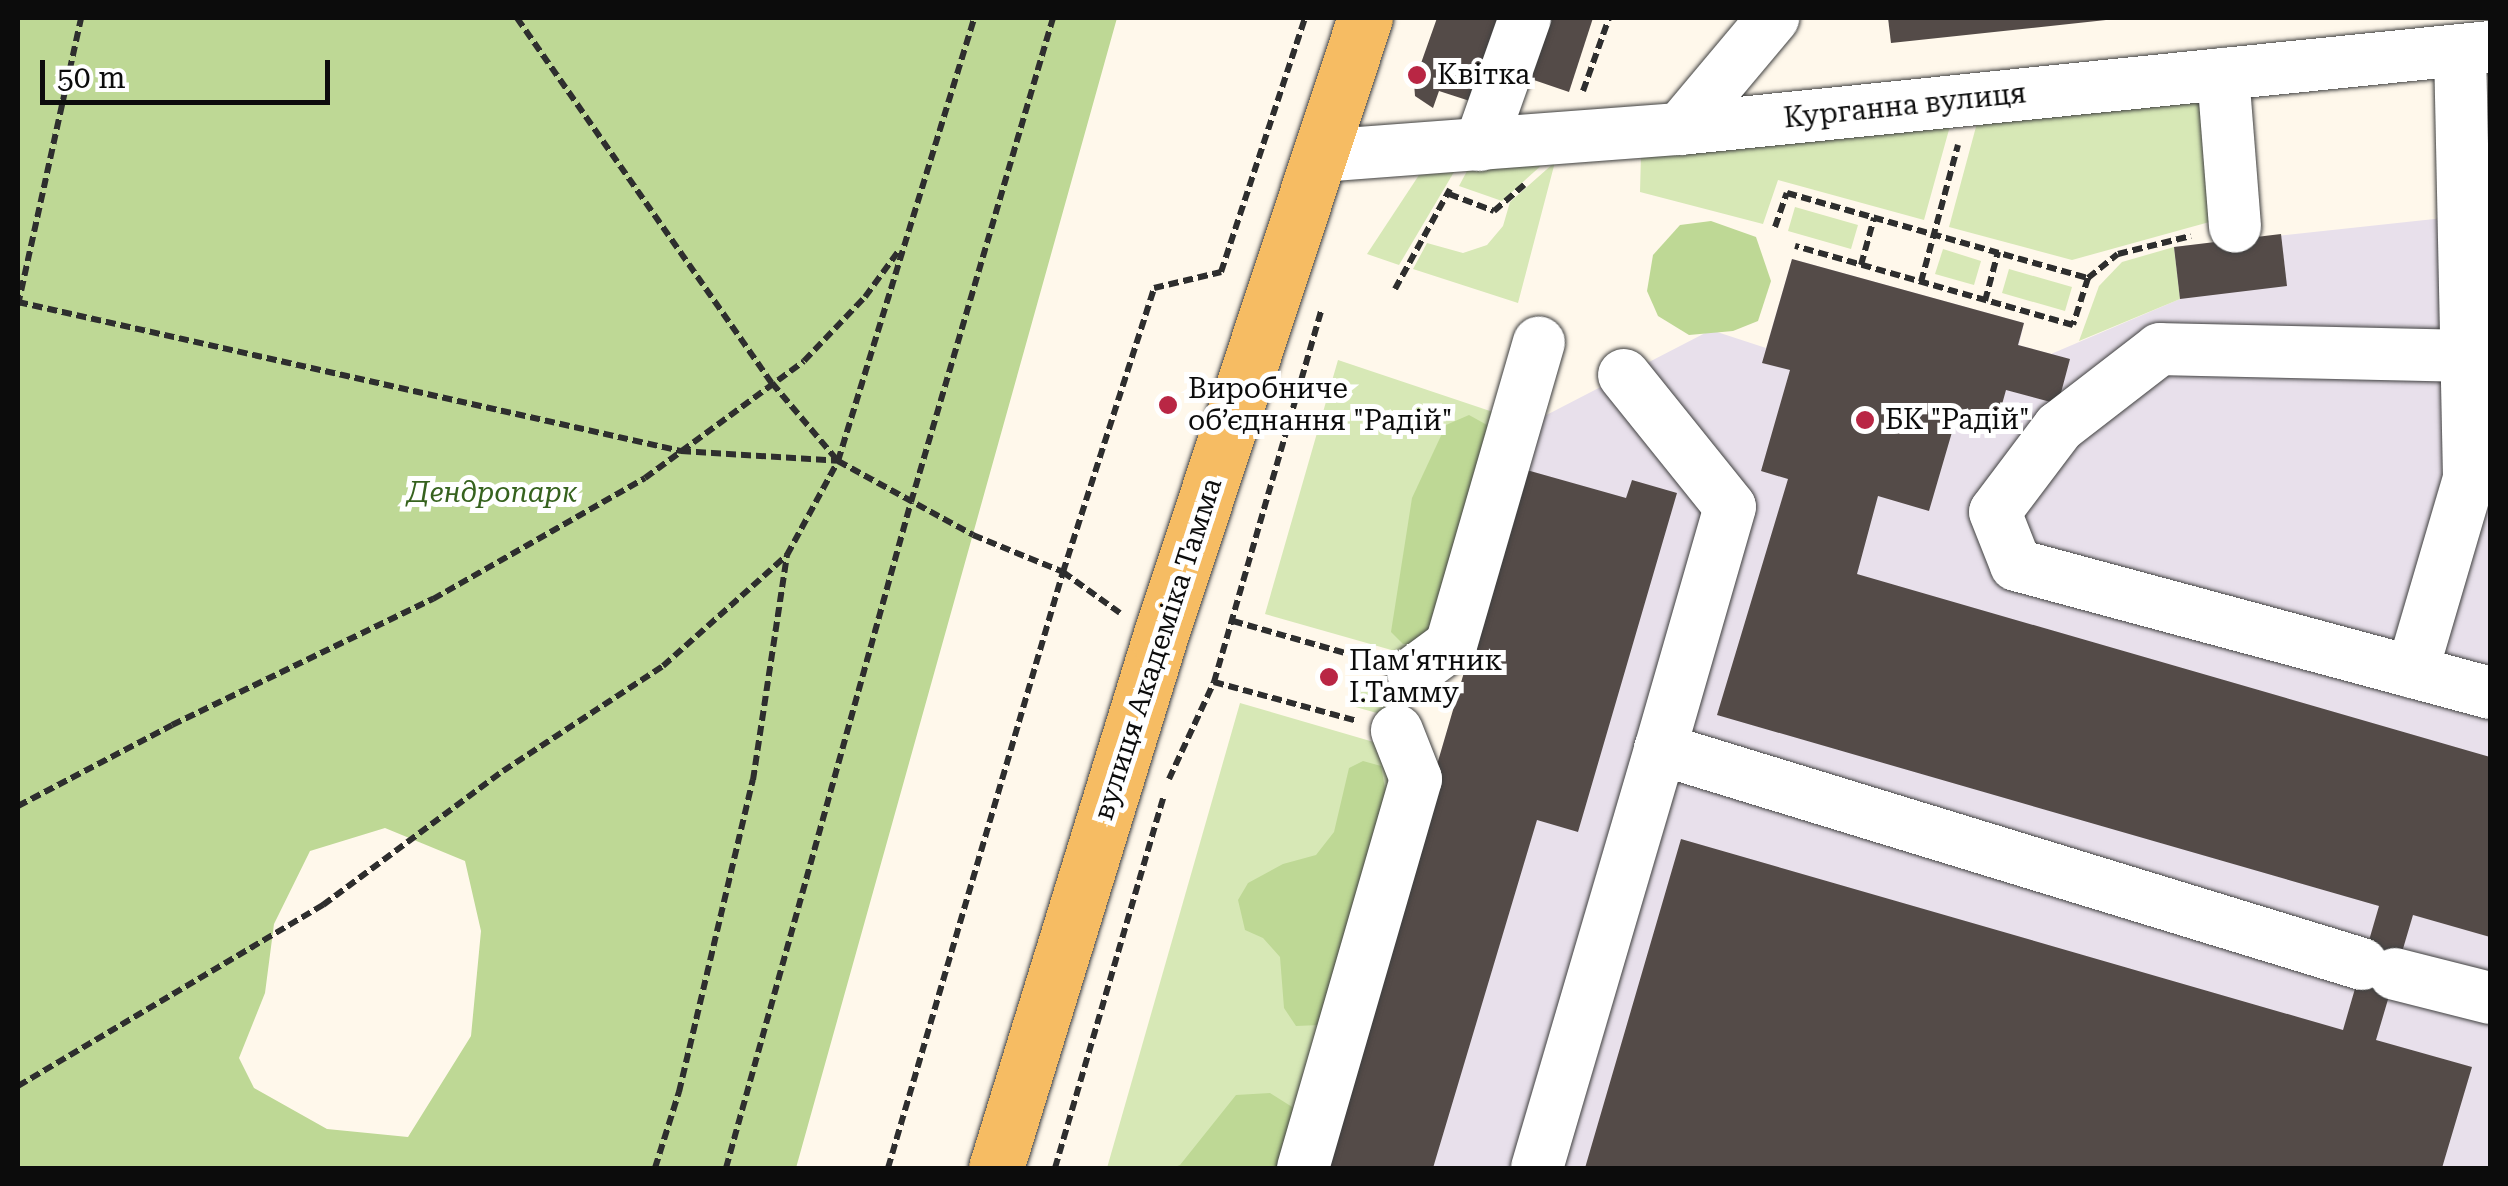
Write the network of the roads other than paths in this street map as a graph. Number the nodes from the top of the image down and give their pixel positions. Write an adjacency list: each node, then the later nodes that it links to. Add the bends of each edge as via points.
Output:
1 (1364, 18): 7 (main road, вулиця Академіка Тамма)
2 (1525, 18): 8 (street)
3 (1773, 18): 6 (street)
4 (2475, 48): 5 (street, Курганна вулиця); 11 (street)
5 (2223, 74): 6 (street, Курганна вулиця); 9 (street)
6 (1680, 128): 8 (street, Курганна вулиця)
7 (1319, 156): 8 (street, Курганна вулиця); 19 (main road, вулиця Академіка Тамма, via 1159,640)
8 (1467, 164)
9 (2235, 227)
10 (1539, 343): 14 (street, via 1451,645)
11 (2467, 356): 13 (street, via 2469,478); 13 (street, via 2160,349 2059,428 1995,512 2016,565)
12 (1624, 375): 17 (street, via 1730,506)
13 (2412, 672): 15 (street)
14 (1413, 673)
15 (2490, 693)
16 (1397, 731): 20 (street, via 1416,779)
17 (1660, 749): 18 (street); 21 (street)
18 (2490, 998)
19 (996, 1168)
20 (1304, 1168)
21 (1536, 1168)

